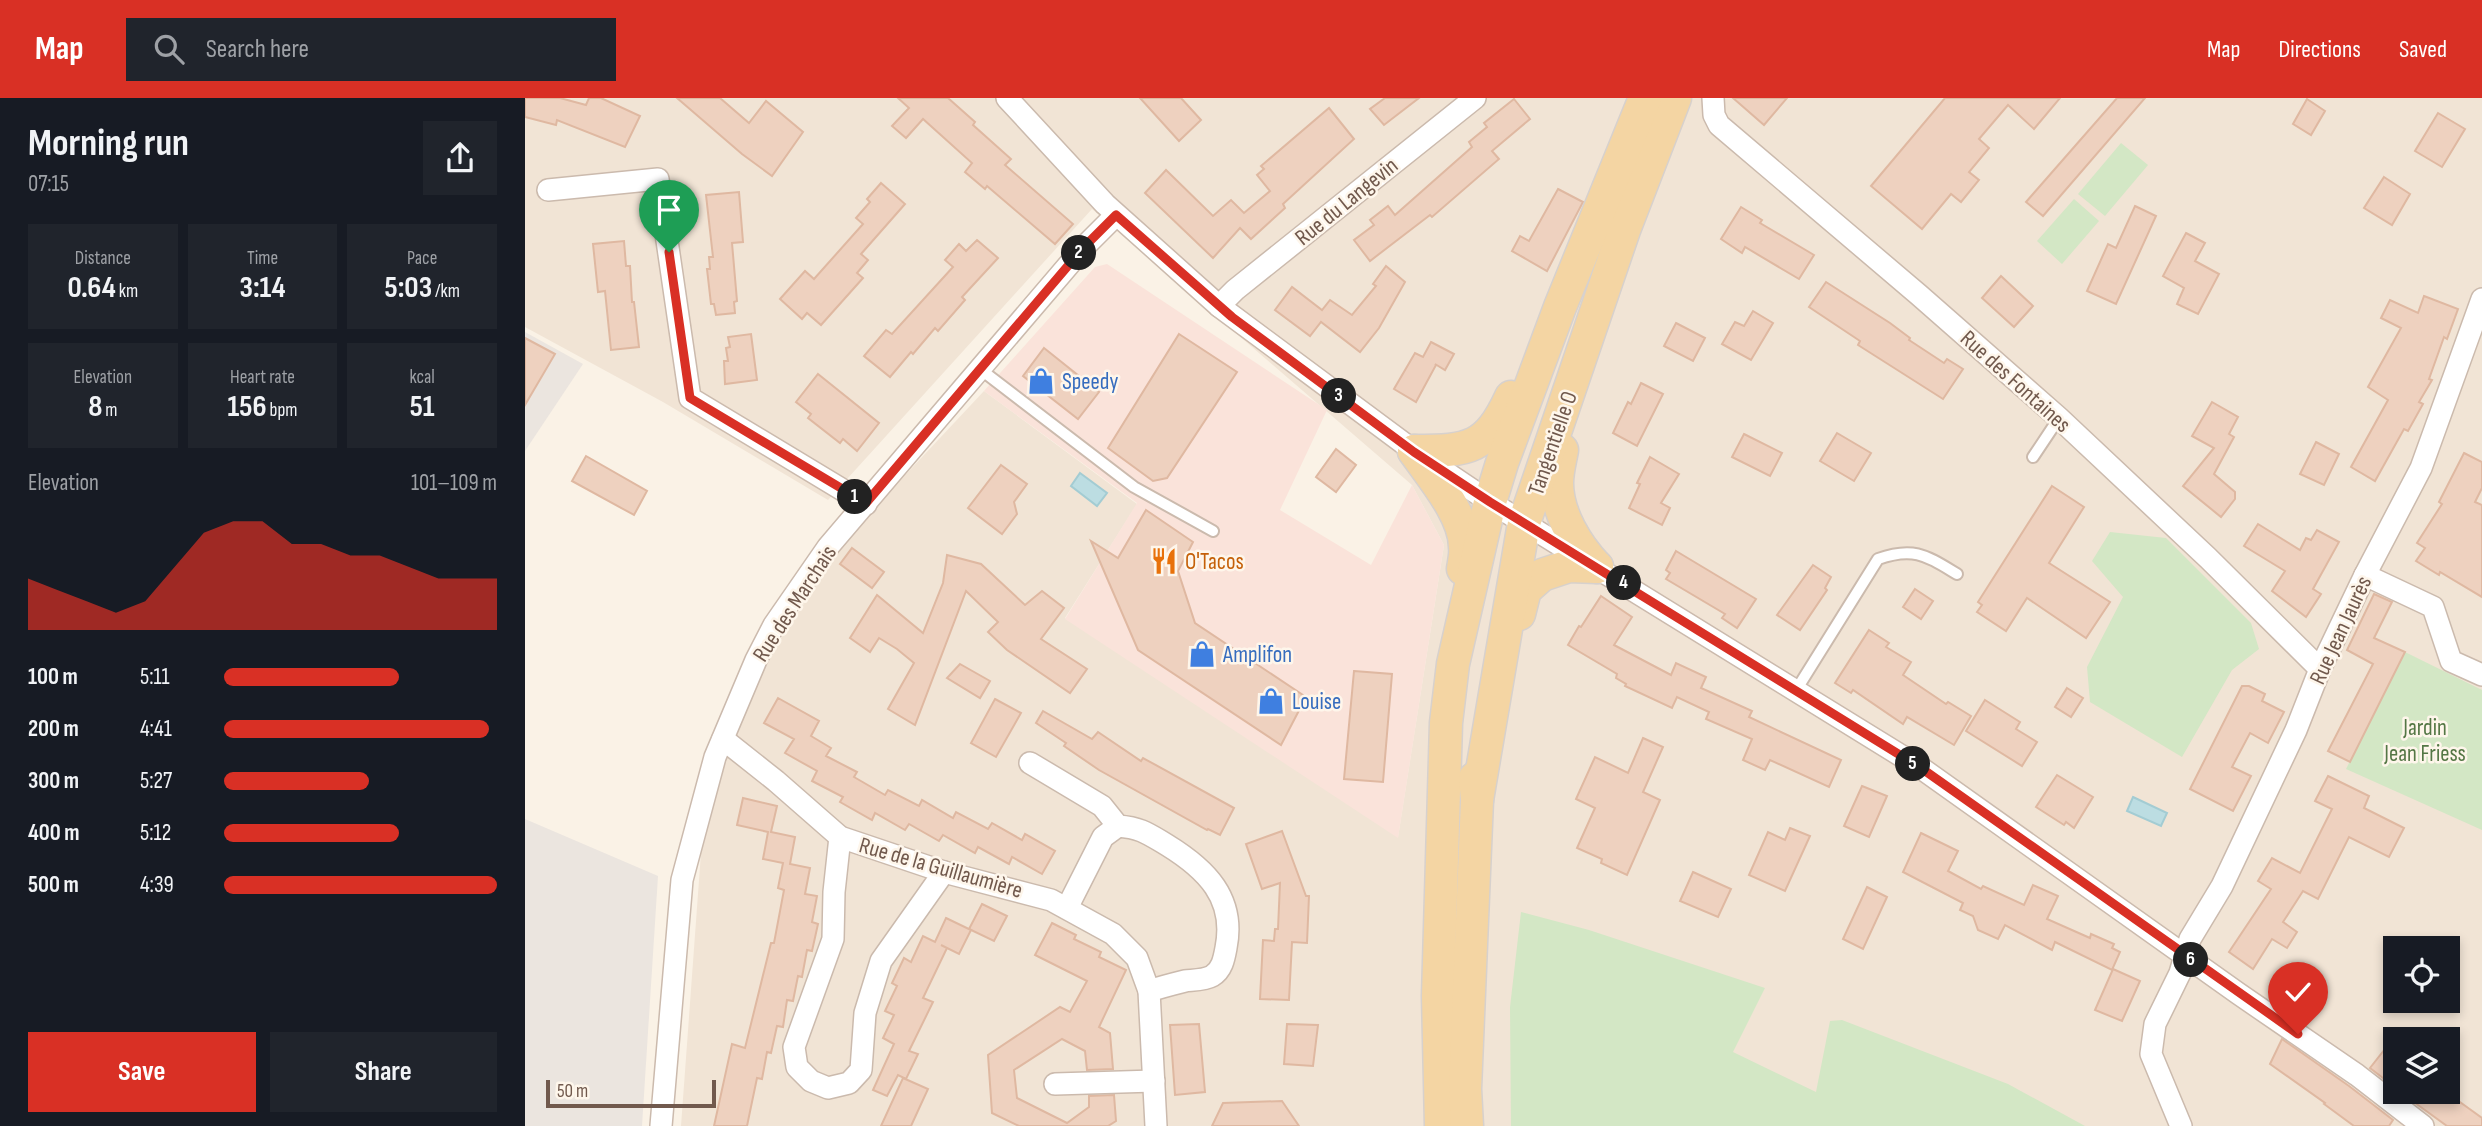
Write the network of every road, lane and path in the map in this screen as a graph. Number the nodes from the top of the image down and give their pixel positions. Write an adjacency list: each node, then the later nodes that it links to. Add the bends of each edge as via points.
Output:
1 (1007, 98): 7 (street)
2 (1475, 98): 10 (street, Rue du Langevin)
3 (1645, 98): 8 (main road, Tangentielle O)
4 (1675, 98): 13 (main road, Tangentielle O, via 1624,230)
5 (1713, 98): 14 (street, Rue des Fontaines, via 1719,125)
6 (548, 190): 18 (street, via 658,178 690,398)
7 (1116, 215): 10 (street); 12 (street, Rue des Marchais)
8 (1598, 216): 11 (main road, Tangentielle O); 15 (main road, via 1492,431 1452,451)
9 (2482, 299): 23 (street, Rue Jean Jaurès, via 2421,468)
10 (1219, 306): 15 (street)
11 (1560, 307): 17 (main road, Tangentielle O); 19 (main road, via 1556,345 1516,468 1513,505)
12 (980, 369): 18 (street, Rue des Marchais); 20 (lane, via 1134,487)
13 (1568, 398): 19 (main road, Tangentielle O); 21 (main road, via 1557,485 1580,549)
14 (2059, 418): 16 (lane); 25 (street, Rue des Fontaines)
15 (1414, 452): 17 (street); 24 (main road, via 1452,507 1466,545)
16 (2033, 457)
17 (1490, 502): 19 (street); 24 (main road, Tangentielle O); 30 (main road, via 1506,530 1472,743)
18 (866, 503): 28 (street, Rue des Marchais, via 828,547 774,625)
19 (1524, 523): 21 (street); 30 (main road, Tangentielle O)
20 (1213, 531)
21 (1597, 567): 27 (street); 30 (main road, via 1569,565 1551,571 1525,590)
22 (1957, 574): 27 (lane, via 1923,554 1894,553 1878,559)
23 (2365, 575): 25 (street, Rue Jean Jaurès); 26 (street, via 2433,607 2451,661)
24 (1453, 664): 41 (main road, via 1446,723 1438,996)
25 (2321, 669): 35 (street, Rue Jean Jaurès, via 2222,886)
26 (2482, 675)
27 (1795, 692): 35 (street, via 1921,768)
28 (723, 739): 32 (street, Rue de la Guillaumière); 39 (street, Rue des Marchais, via 682,880)
29 (1030, 763): 31 (street, via 1103,806)
30 (1477, 800): 42 (main road, via 1465,1076)
31 (1118, 826): 34 (street, via 1103,837); 36 (street, via 1138,827 1197,865 1222,898 1227,926 1221,967 1211,976)
32 (840, 837): 33 (street, Rue de la Guillaumière); 33 (street, via 832,939 794,1047 797,1067 811,1081 828,1088 849,1083 861,1070 866,1013 881,961)
33 (944, 872): 34 (street, Rue de la Guillaumière, via 1031,893)
34 (1067, 908): 36 (street, Rue de la Guillaumière, via 1113,934 1137,958)
35 (2184, 955): 43 (street, Rue Jean Jaurès, via 2155,1024 2151,1054); 44 (street)
36 (1149, 991): 37 (street, Rue de la Guillaumière)
37 (1154, 1081): 38 (street); 40 (street, Rue de la Guillaumière)
38 (1055, 1084)
39 (661, 1126)
40 (1158, 1126)
41 (1441, 1126)
42 (1467, 1126)
43 (2181, 1126)
44 (2423, 1126)

